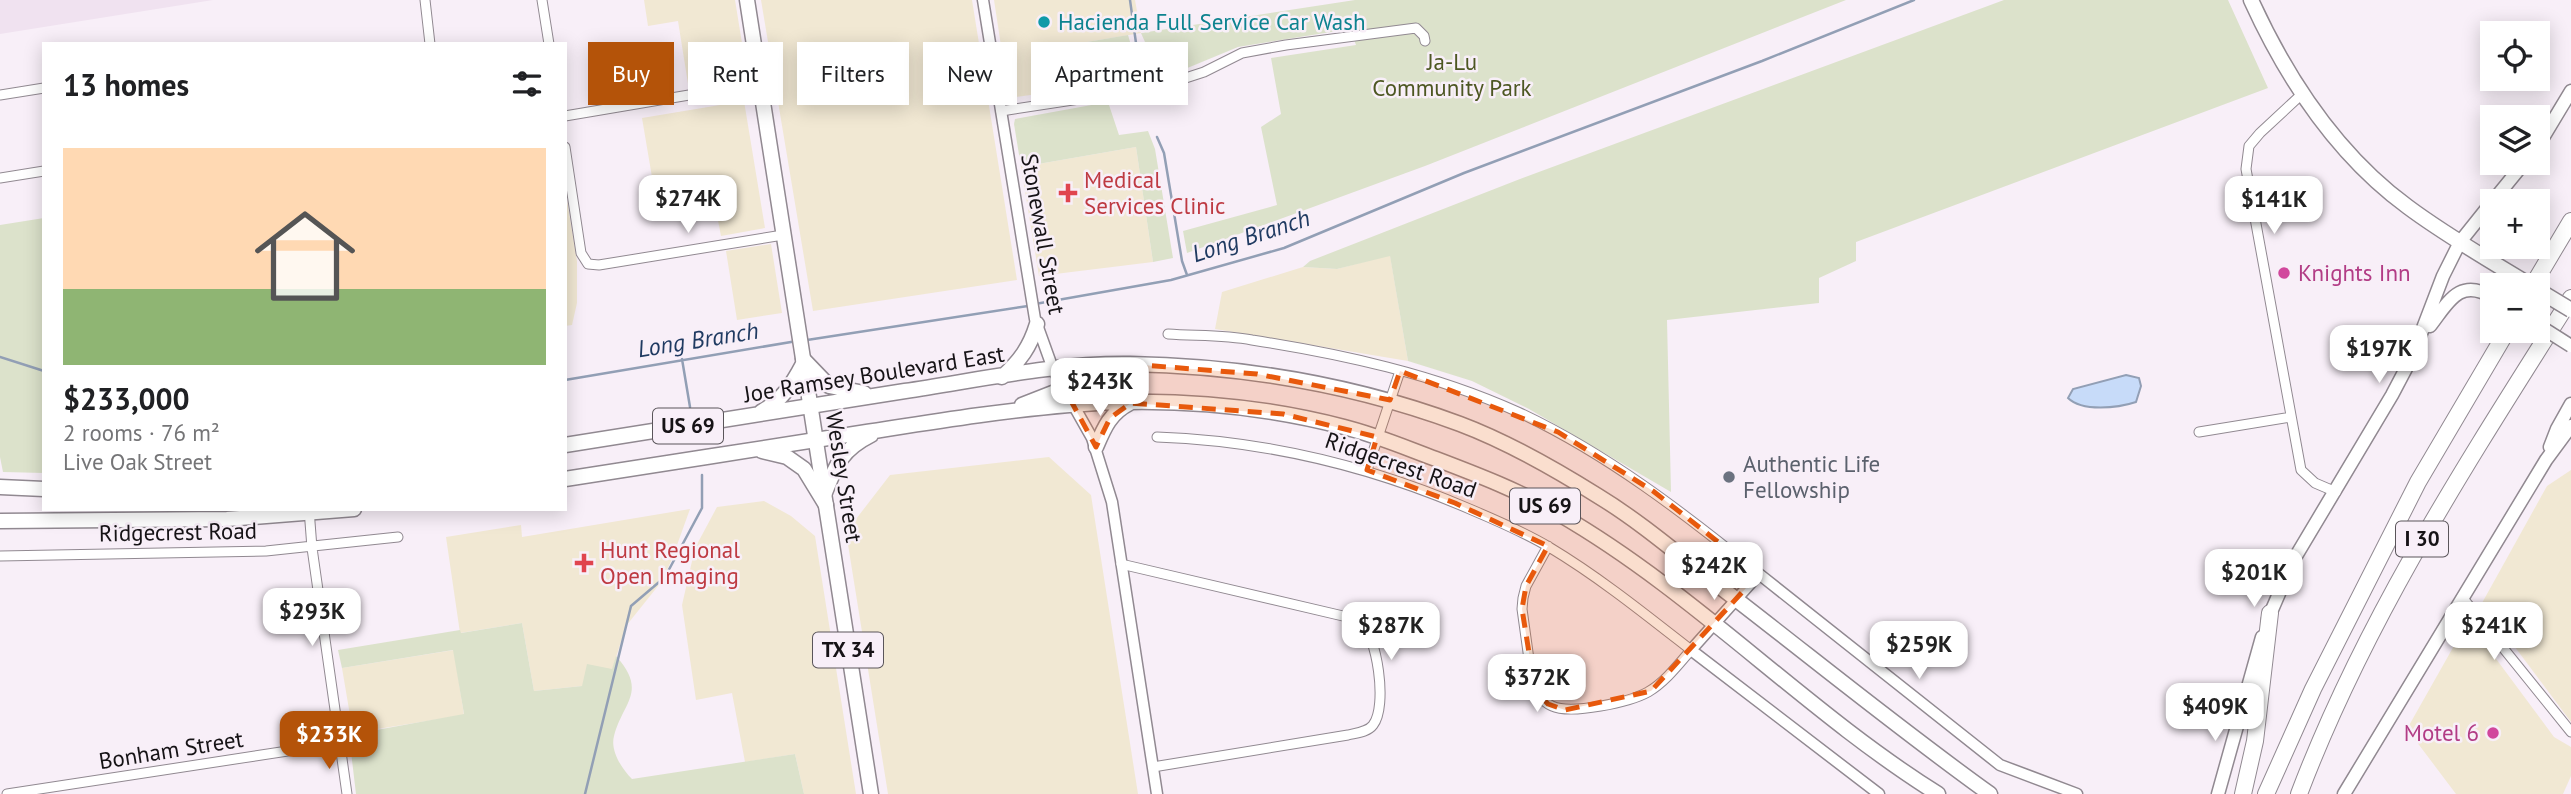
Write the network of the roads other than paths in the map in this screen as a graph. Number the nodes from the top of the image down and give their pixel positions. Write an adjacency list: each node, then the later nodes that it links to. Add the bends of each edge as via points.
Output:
1 (425, 0): 7 (street)
2 (542, 0): 8 (street)
3 (747, 0): 9 (main road, Wesley Street / TX 34)
4 (983, 0): 16 (street, Stonewall Street)
5 (2251, 0): 12 (main road)
6 (1425, 41): 16 (street, via 1416,27 1286,45 1234,56 1158,87)
7 (430, 42)
8 (549, 42)
9 (754, 42)
10 (42, 88): 13 (street)
11 (2571, 91): 18 (main road)
12 (2302, 94): 27 (main road, via 2362,167 2406,206); 54 (street, via 2249,146 2246,169)
13 (0, 95)
14 (688, 95): 17 (street)
15 (763, 105): 26 (main road, Wesley Street / TX 34)
16 (1001, 111): 34 (street, Stonewall Street)
17 (567, 116)
18 (2550, 126)
19 (567, 160): 26 (street, via 581,253 588,264)
20 (42, 171): 22 (street)
21 (2514, 175): 23 (main road)
22 (0, 178)
23 (2503, 189)
24 (2480, 217): 27 (main road)
25 (2571, 221): 29 (highway)
26 (783, 235): 40 (main road, Wesley Street / TX 34)
27 (2460, 242): 28 (main road); 37 (main road)
28 (2512, 273)
29 (2539, 273)
30 (2480, 293): 37 (main road, via 2469,289 2454,295)
31 (2550, 297): 33 (main road, bridge)
32 (2571, 298): 98 (highway, I 30, via 2413,555 2325,727)
33 (2571, 310)
34 (1036, 322): 42 (street, Stonewall Street); 44 (main road, via 1032,341)
35 (2550, 333): 39 (main road, bridge)
36 (1168, 334): 43 (street, via 1251,340)
37 (2422, 336): 69 (main road)
38 (2500, 343): 97 (highway, I 30, via 2418,482 2313,689)
39 (2571, 346)
40 (803, 359): 46 (main road, via 829,386); 51 (main road, Wesley Street / TX 34); 53 (main road, via 792,385 776,404)
41 (1129, 364): 42 (main road, Joe Ramsey Boulevard East / US 69); 45 (main road); 47 (main road, Joe Ramsey Boulevard East / US 69, via 1257,374)
42 (1053, 369): 44 (main road, Joe Ramsey Boulevard East / US 69); 45 (street, Stonewall Street)
43 (1401, 371): 47 (street); 78 (street, via 1516,411 1558,432 1653,491)
44 (1002, 377): 46 (main road, Joe Ramsey Boulevard East / US 69)
45 (1064, 388): 49 (street, Stonewall Street); 52 (main road)
46 (883, 395): 51 (main road, Joe Ramsey Boulevard East / US 69)
47 (1390, 400): 59 (street); 80 (main road, Joe Ramsey Boulevard East / US 69, via 1498,440 1597,495)
48 (1131, 403): 49 (main road, US 69); 59 (main road, US 69, via 1283,414); 62 (main road, via 1117,409)
49 (1074, 404): 52 (main road, US 69); 62 (street, Stonewall Street)
50 (2571, 404): 64 (main road)
51 (810, 407): 53 (main road, Joe Ramsey Boulevard East / US 69); 60 (main road, Wesley Street / TX 34)
52 (1008, 411): 56 (main road, US 69)
53 (755, 415): 61 (main road, Joe Ramsey Boulevard East / US 69)
54 (2291, 417): 57 (street); 69 (street, via 2301,470 2315,483)
55 (2571, 426): 64 (main road)
56 (881, 430): 60 (main road, US 69); 70 (main road, via 848,448 836,465)
57 (2199, 432)
58 (1157, 437): 65 (street, Ridgecrest Road, via 1214,439)
59 (1377, 437): 65 (street); 82 (main road, US 69, via 1497,482 1558,513)
60 (816, 440): 63 (main road, US 69); 70 (main road, Wesley Street / TX 34)
61 (567, 445)
62 (1096, 447): 77 (street, Stonewall Street, via 1112,502)
63 (757, 449): 66 (main road, US 69); 70 (main road, via 787,457 804,468)
64 (2546, 460): 79 (main road)
65 (1367, 471): 74 (street, Ridgecrest Road, via 1455,503)
66 (567, 479)
67 (0, 487): 68 (main road)
68 (42, 489)
69 (2336, 492): 81 (main road, via 2293,561)
70 (825, 500): 89 (main road, Wesley Street / TX 34)
71 (309, 512): 72 (main road, via 146,522); 75 (street)
72 (0, 521)
73 (398, 537): 75 (street, Ridgecrest Road)
74 (1548, 546): 83 (street, Ridgecrest Road); 83 (street, via 1526,586 1522,609 1532,681 1548,704 1565,710 1643,695)
75 (312, 548): 76 (street, Ridgecrest Road); 85 (street)
76 (0, 556)
77 (1121, 564): 86 (street, Stonewall Street); 86 (street, via 1360,620 1369,630 1379,682 1378,713 1369,729)
78 (1759, 574): 80 (street); 94 (street, via 2000,765)
79 (2462, 597): 84 (street); 99 (main road)
80 (1737, 599): 82 (street); 93 (main road, Joe Ramsey Boulevard East / US 69)
81 (2270, 612): 95 (main road); 96 (highway, via 2255,741)
82 (1715, 623): 83 (street); 92 (main road, US 69, via 1857,737)
83 (1692, 650): 91 (street, Ridgecrest Road)
84 (2571, 732)
85 (340, 743): 87 (street, Bonham Street); 88 (street)
86 (1153, 767): 90 (street, Stonewall Street)
87 (7, 794)
88 (347, 794)
89 (871, 794)
90 (1157, 794)
91 (1879, 794)
92 (1938, 794)
93 (1990, 794)
94 (2077, 794)
95 (2218, 794)
96 (2243, 794)
97 (2266, 794)
98 (2299, 794)
99 (2344, 794)

